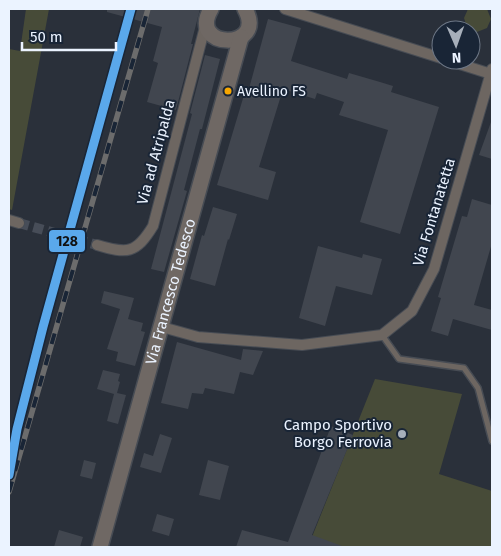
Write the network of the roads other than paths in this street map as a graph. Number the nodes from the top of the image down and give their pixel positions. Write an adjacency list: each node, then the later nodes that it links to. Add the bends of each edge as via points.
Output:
1 (285, 9): 6 (street)
2 (248, 10): 4 (street, via 248,27)
3 (209, 14): 4 (street, via 208,27); 5 (street, Via ad Atripalda)
4 (228, 39): 5 (street, via 205,43); 9 (street, Via Francesco Tedesco, via 233,65)
5 (197, 55): 8 (street, Via ad Atripalda, via 152,226 144,241 134,247 116,251)
6 (431, 55)
7 (491, 71): 10 (street, Via Fontanatetta, via 434,270 412,311)
8 (97, 245)
9 (162, 327): 10 (street, via 198,337 302,345); 12 (street, Via Francesco Tedesco)
10 (382, 335): 11 (lane, via 399,358 464,368 478,388)
11 (492, 441)
12 (100, 547)

